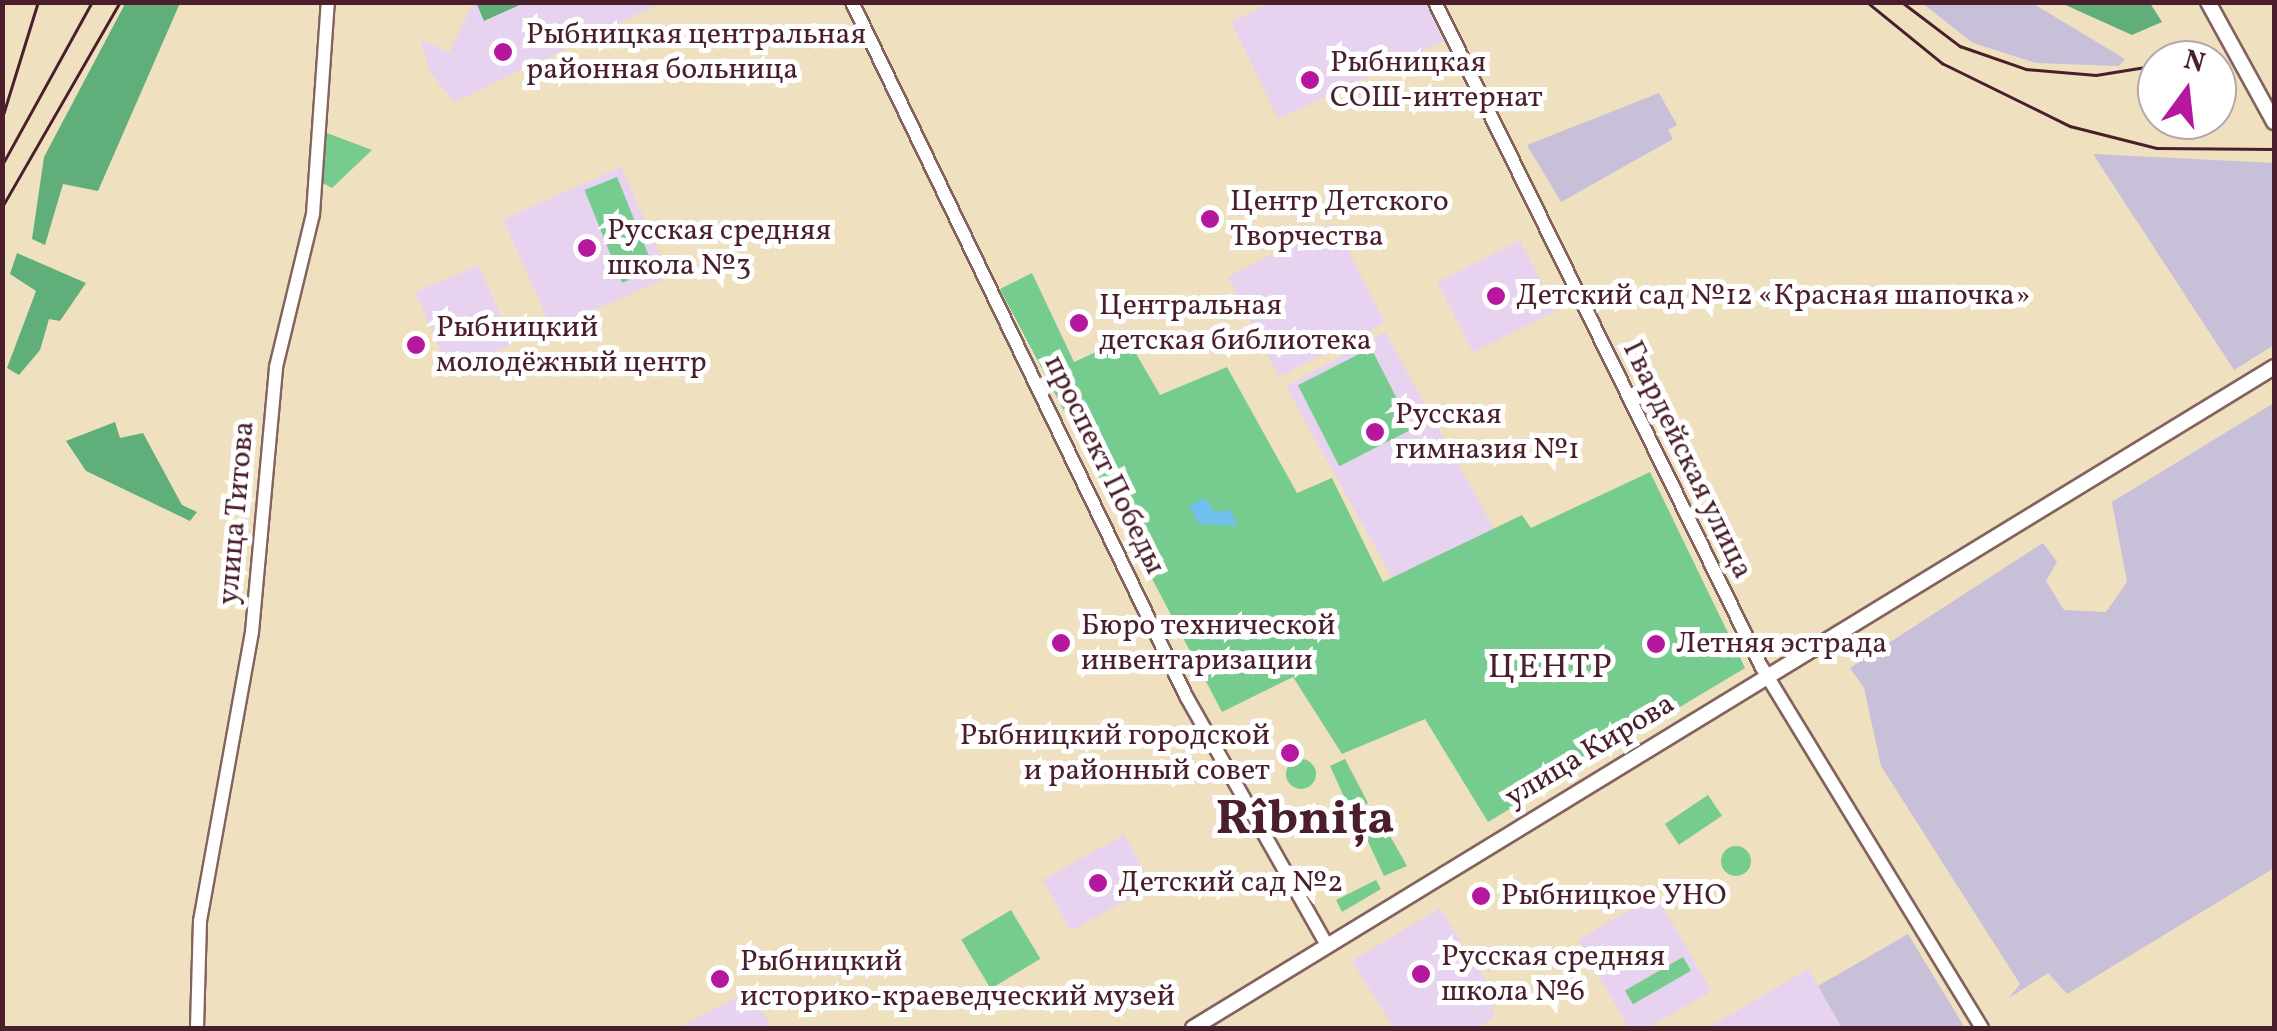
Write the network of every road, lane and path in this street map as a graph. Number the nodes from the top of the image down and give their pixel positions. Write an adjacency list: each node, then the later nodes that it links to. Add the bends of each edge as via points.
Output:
1 (328, 2): 9 (street, улица Титова, via 313,214 276,367 252,632 200,921)
2 (852, 2): 8 (street, проспект Победы, via 1186,696)
3 (1435, 2): 7 (street, Гвардейская улица)
4 (2208, 2): 5 (main road)
5 (2274, 122)
6 (2274, 367): 7 (main road, улица Кирова)
7 (1767, 676): 8 (main road, улица Кирова); 11 (street, Гвардейская улица)
8 (1325, 942): 10 (main road, улица Кирова)
9 (197, 1028)
10 (1193, 1028)
11 (1982, 1028)

